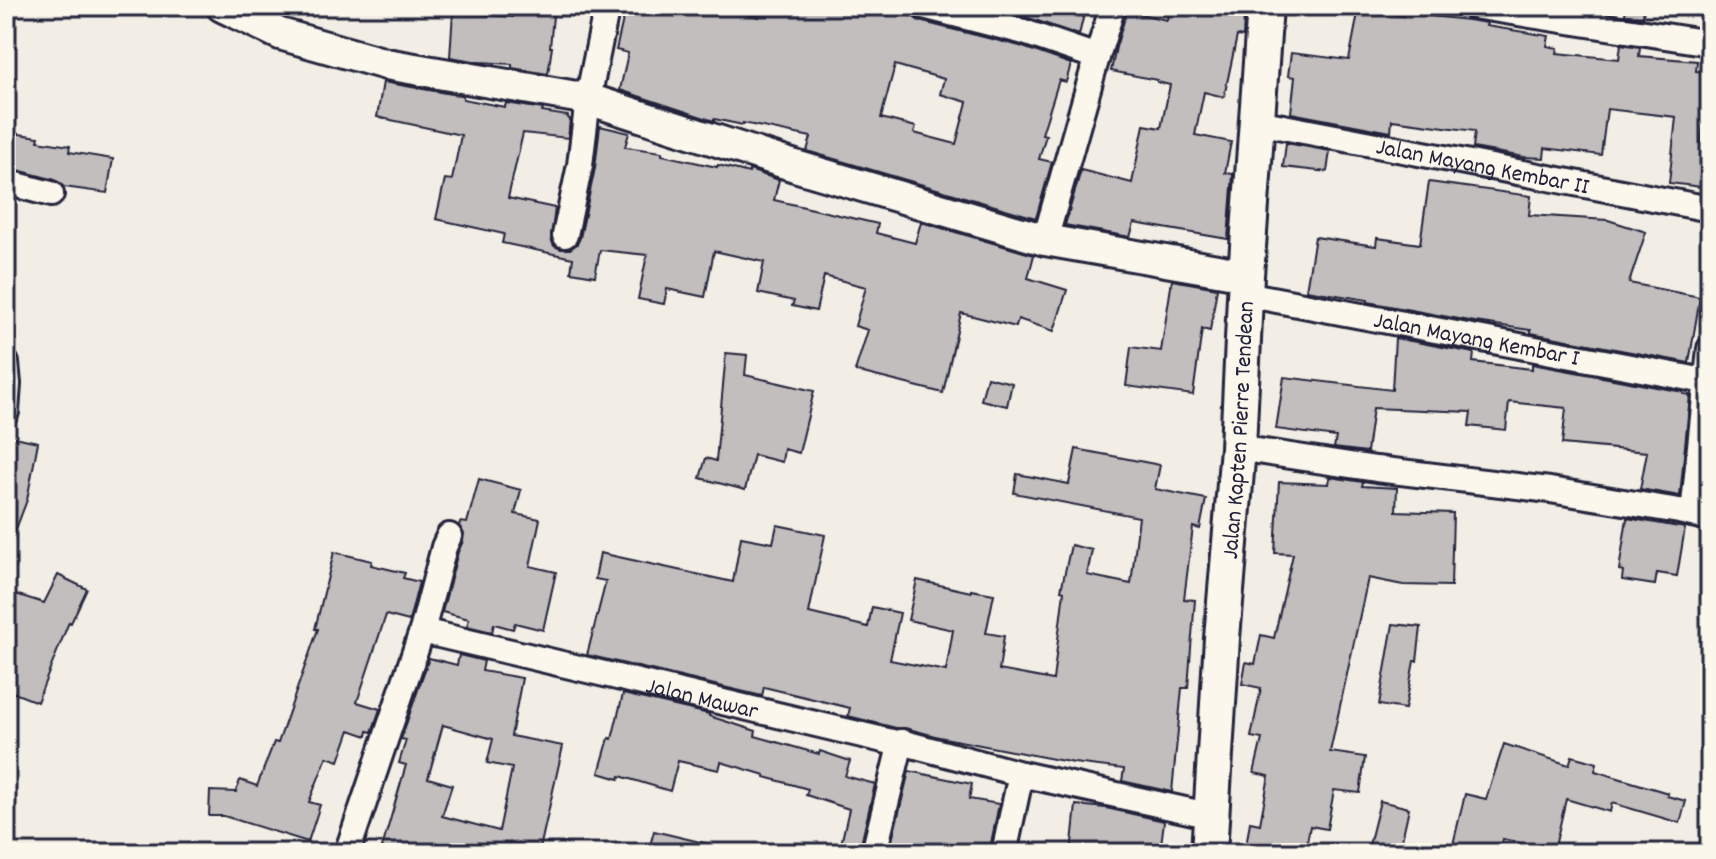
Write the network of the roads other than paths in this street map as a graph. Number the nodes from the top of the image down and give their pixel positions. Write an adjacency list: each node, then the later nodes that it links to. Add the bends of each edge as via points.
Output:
1 (222, 6): 9 (street, via 280,34 386,64)
2 (607, 6): 9 (street)
3 (923, 6): 8 (street)
4 (1113, 6): 8 (street)
5 (1265, 6): 10 (main road, Jalan Kapten Pierre Tendean)
6 (1473, 6): 7 (street)
7 (1710, 43)
8 (1097, 57): 15 (street)
9 (588, 99): 14 (street); 15 (street)
10 (1257, 122): 13 (street, Jalan Mayang Kembar II); 16 (main road, Jalan Kapten Pierre Tendean)
11 (6, 182): 12 (street)
12 (51, 194)
13 (1710, 209)
14 (565, 235)
15 (1045, 240): 16 (street)
16 (1246, 284): 19 (street, Jalan Mayang Kembar I); 21 (main road, Jalan Kapten Pierre Tendean)
17 (1710, 349): 19 (street)
18 (6, 363): 20 (street)
19 (1708, 382): 22 (street)
20 (6, 412)
21 (1238, 448): 22 (street); 27 (main road, Jalan Kapten Pierre Tendean)
22 (1702, 516)
23 (449, 536): 24 (street)
24 (422, 631): 25 (street, Jalan Mawar); 28 (street)
25 (901, 742): 26 (street, Jalan Mawar); 29 (street)
26 (1021, 774): 27 (street, Jalan Mawar); 30 (street)
27 (1212, 816): 31 (main road, Jalan Kapten Pierre Tendean)
28 (347, 853)
29 (874, 853)
30 (1004, 853)
31 (1209, 853)

